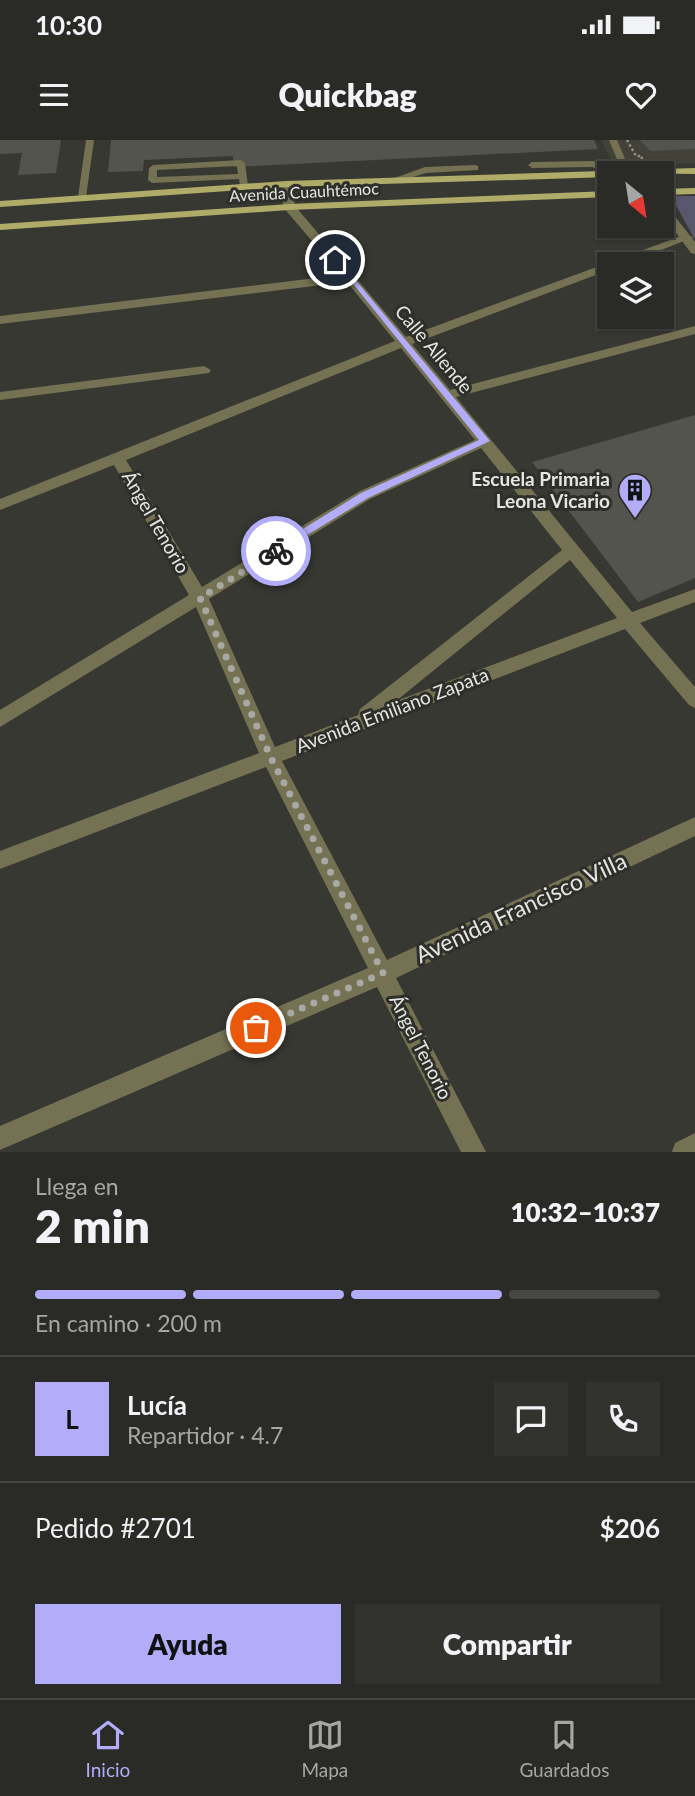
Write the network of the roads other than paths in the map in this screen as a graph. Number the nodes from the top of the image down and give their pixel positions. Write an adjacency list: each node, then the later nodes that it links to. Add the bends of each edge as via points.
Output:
1 (90, 140): 16 (lane)
2 (612, 140): 3 (lane)
3 (622, 161)
4 (532, 165): 5 (lane)
5 (597, 165)
6 (475, 168): 10 (lane, via 425,170)
7 (695, 171): 8 (main road)
8 (674, 172)
9 (597, 174): 10 (main road)
10 (393, 180): 12 (main road)
11 (243, 181): 11 (lane, via 203,178 152,180 153,168 241,163); 12 (main road); 16 (main road)
12 (286, 184): 18 (street)
13 (695, 191): 14 (main road)
14 (674, 192)
15 (597, 194): 18 (main road, Avenida Cuauhtémoc)
16 (82, 197): 17 (main road)
17 (0, 204)
18 (289, 207): 20 (main road, Avenida Cuauhtémoc); 25 (street, Calle Allende)
19 (674, 221): 21 (street)
20 (0, 227)
21 (688, 237): 22 (street); 23 (street)
22 (695, 250)
23 (647, 252)
24 (597, 270): 28 (street)
25 (351, 278): 26 (street); 28 (street, Calle Allende)
26 (0, 320)
27 (695, 330): 30 (street)
28 (402, 343): 30 (street, Calle Allende); 33 (street)
29 (204, 370): 31 (street)
30 (448, 395): 32 (street, Calle Allende)
31 (0, 396)
32 (485, 441): 35 (street, Calle Allende); 37 (street, via 365,495)
33 (117, 457): 34 (street); 37 (street, Ángel Tenorio)
34 (0, 505)
35 (571, 551): 38 (street, Calle Allende); 41 (street)
36 (695, 595): 38 (street, Avenida Emiliano Zapata)
37 (200, 598): 40 (street); 42 (street, Ángel Tenorio)
38 (627, 620): 39 (street, Calle Allende); 41 (street, Avenida Emiliano Zapata)
39 (695, 700)
40 (0, 719)
41 (356, 723): 42 (street, Avenida Emiliano Zapata)
42 (271, 758): 44 (street, Avenida Emiliano Zapata); 45 (street, Ángel Tenorio)
43 (695, 826): 45 (street, Avenida Francisco Villa)
44 (0, 860)
45 (383, 973): 46 (street, Avenida Francisco Villa); 48 (street, Ángel Tenorio)
46 (0, 1138)
47 (695, 1145): 49 (street)
48 (474, 1152)
49 (684, 1152)

